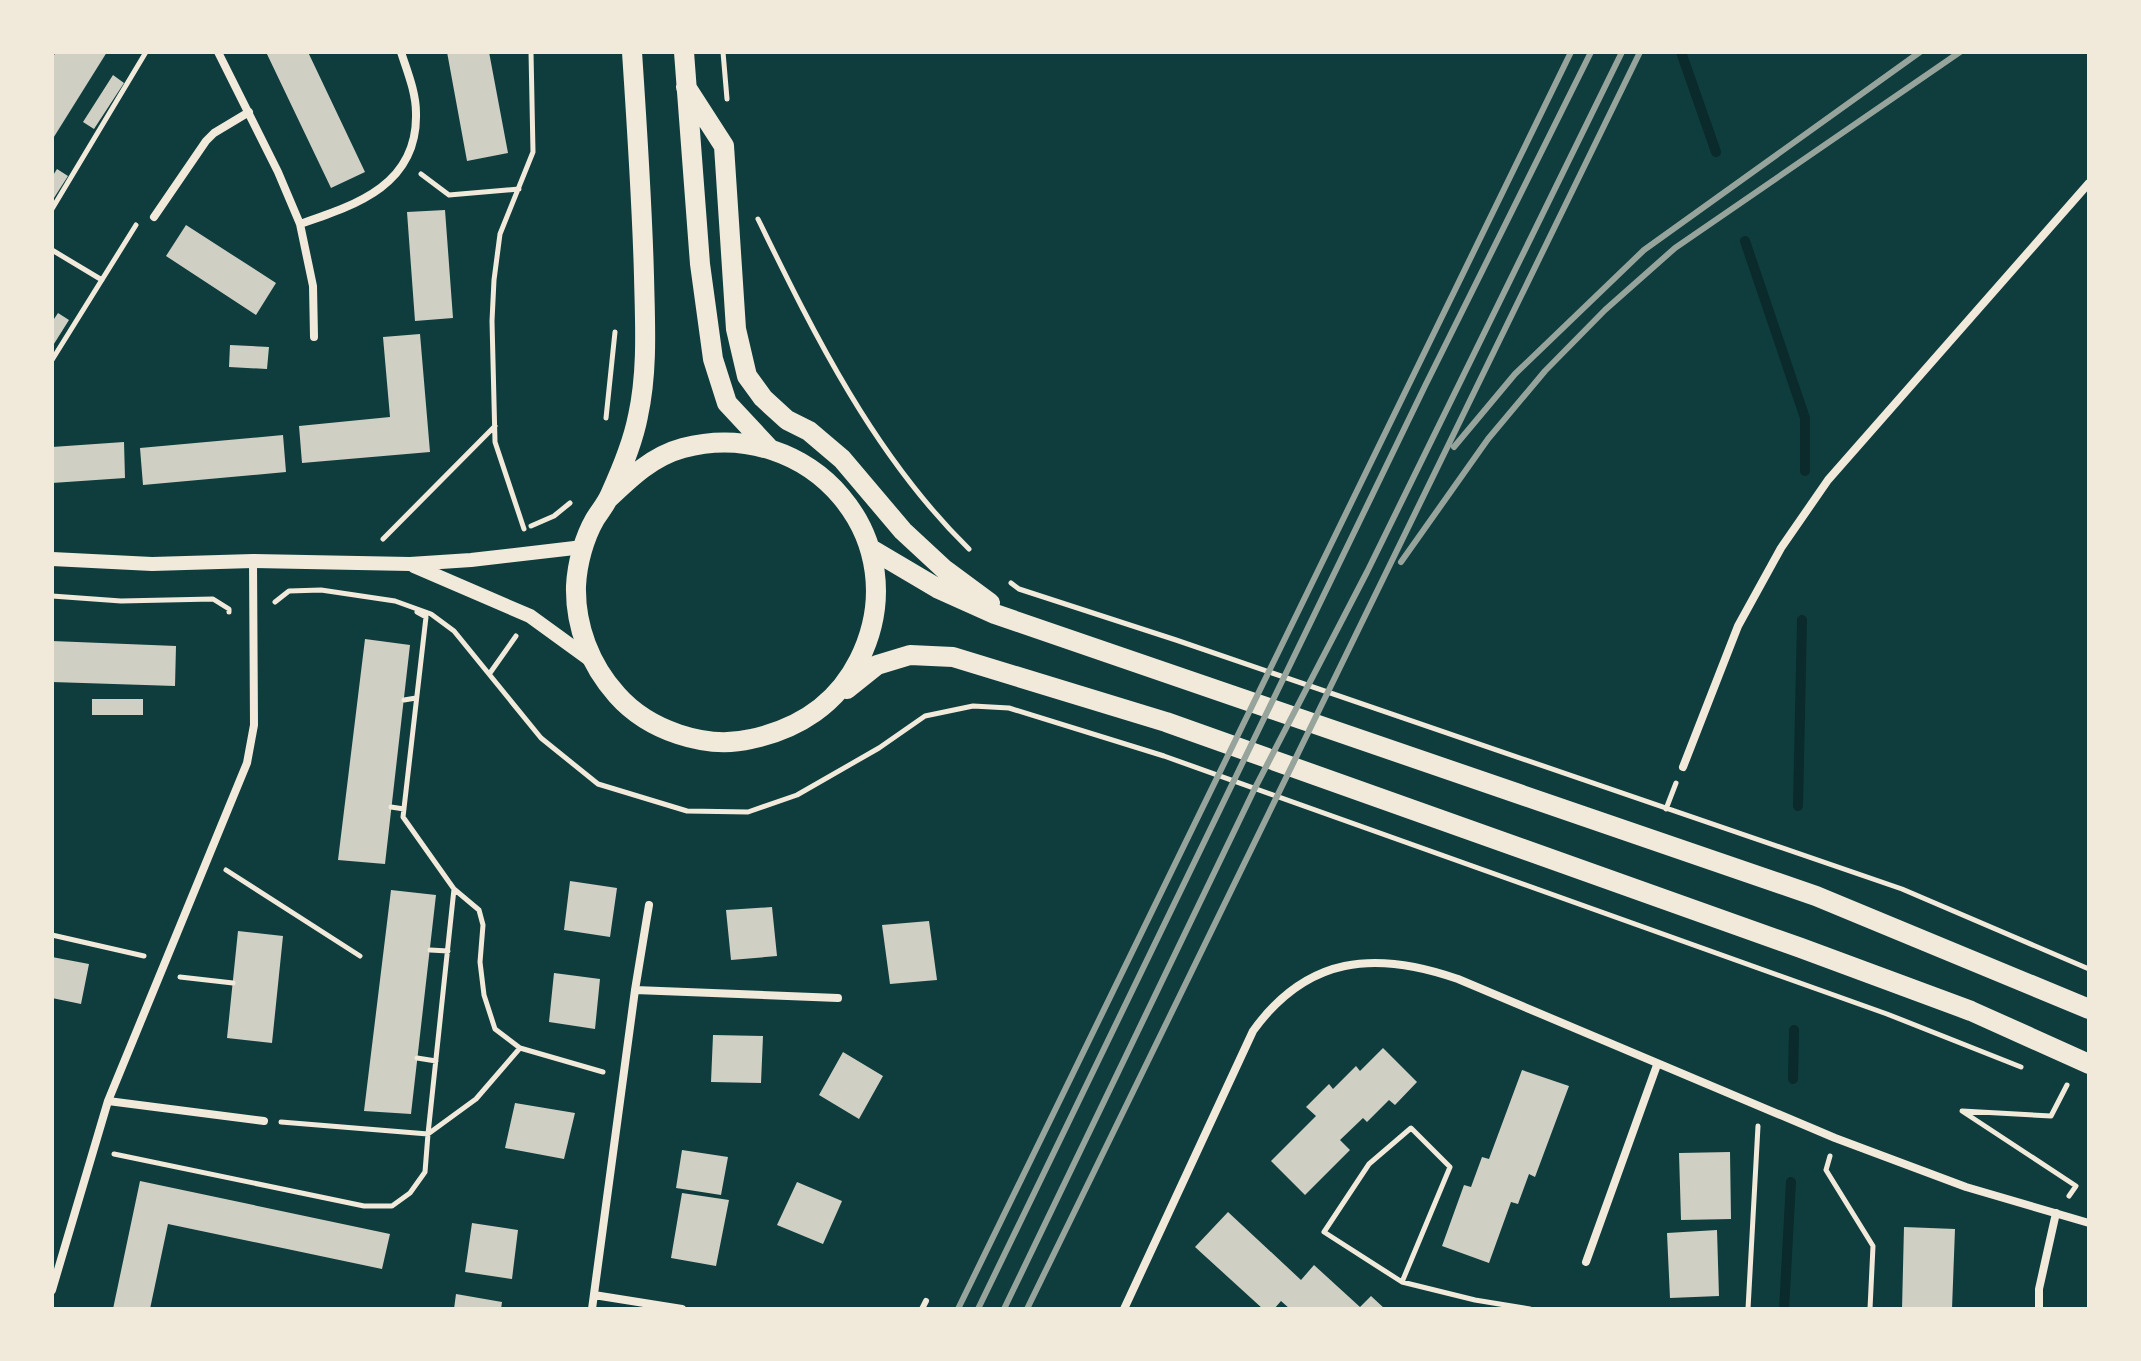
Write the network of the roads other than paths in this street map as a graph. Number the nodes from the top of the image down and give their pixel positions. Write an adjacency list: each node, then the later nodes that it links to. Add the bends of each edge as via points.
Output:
1 (218, 52): 6 (street)
2 (401, 52): 9 (street, via 416,112 404,162 363,201)
3 (632, 52): 12 (main road, via 646,351 638,418)
4 (684, 52): 5 (main road)
5 (686, 87): 11 (main road, via 713,359 727,403); 18 (main road, via 724,146 736,329 747,376 787,420 842,459 903,531 944,569)
6 (249, 112): 8 (street, via 206,141); 9 (street)
7 (2089, 183): 21 (street, via 1828,480 1781,548 1738,626)
8 (154, 217)
9 (300, 224): 10 (street, via 313,286)
10 (314, 337)
11 (768, 447): 12 (main road, via 724,441 681,448 641,468); 14 (main road, via 813,468 849,504)
12 (609, 498): 13 (main road)
13 (583, 547): 17 (street); 19 (main road, via 576,585 579,624)
14 (871, 549): 18 (main road, via 937,588); 20 (main road, via 877,594 870,638 850,678)
15 (52, 559): 16 (street, via 152,564)
16 (253, 561): 17 (street); 28 (street, via 254,725 247,763)
17 (410, 564): 19 (street, via 530,616)
18 (1016, 622): 25 (main road, via 1816,896)
19 (592, 661): 20 (main road, via 618,696 652,723 694,739 737,742 780,733)
20 (819, 711): 26 (main road, via 877,665 910,655 953,657 1166,722 1385,799 1957,1006)
21 (1683, 767)
22 (649, 905): 23 (street)
23 (635, 990): 24 (street); 34 (street)
24 (838, 998)
25 (2089, 1009)
26 (2089, 1064)
27 (1657, 1065): 30 (street, via 1966,1187); 32 (street); 36 (street, via 1434,971 1387,963 1319,973 1281,997 1253,1031)
28 (108, 1101): 29 (street); 33 (street)
29 (264, 1121)
30 (2056, 1213): 31 (street); 41 (street)
31 (2089, 1223)
32 (1586, 1262)
33 (52, 1290)
34 (594, 1295): 37 (street); 38 (street)
35 (926, 1301): 39 (lane)
36 (1125, 1307): 40 (street)
37 (592, 1309)
38 (682, 1309)
39 (922, 1309)
40 (1138, 1309)
41 (2039, 1309)

